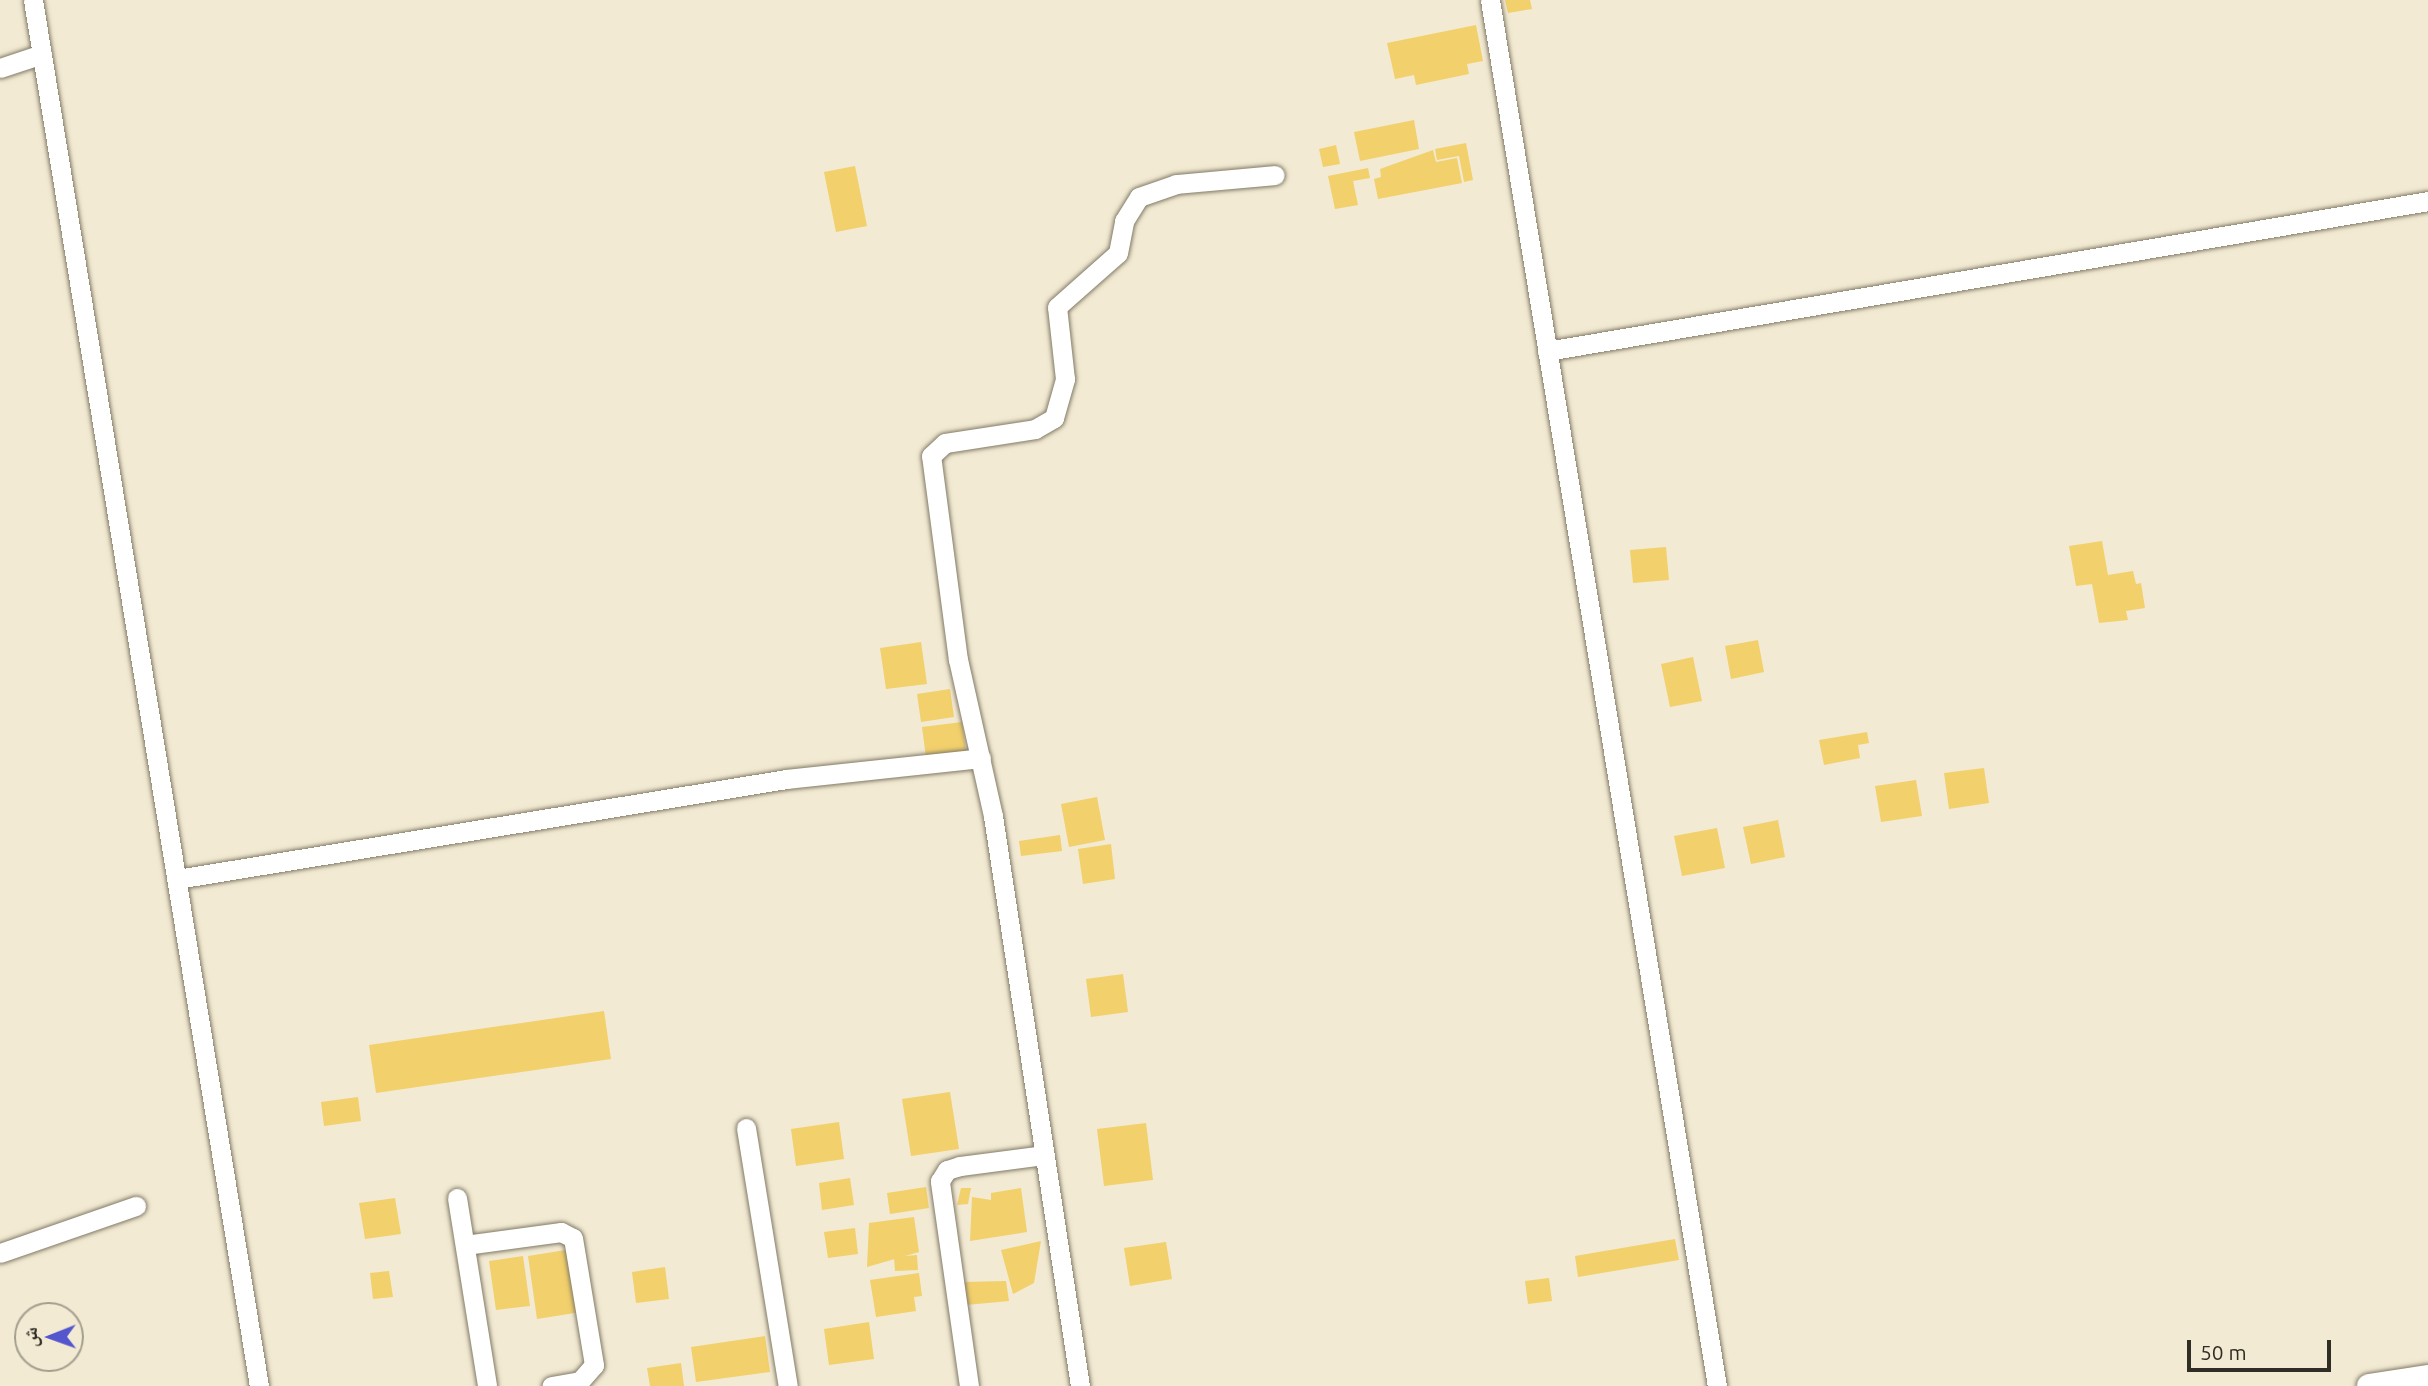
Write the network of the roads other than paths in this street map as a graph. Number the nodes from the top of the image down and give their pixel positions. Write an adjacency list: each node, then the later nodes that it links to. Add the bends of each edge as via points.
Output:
1 (33, 0): 3 (street)
2 (1490, 0): 7 (street)
3 (42, 54): 4 (street); 9 (street)
4 (0, 68)
5 (1275, 176): 8 (street, via 1176,184 1139,197 1124,221 1118,253 1057,307 1065,379 1054,418 1035,429 946,443 932,456 958,660)
6 (2428, 201): 7 (street)
7 (1547, 351): 23 (street)
8 (981, 758): 9 (street, via 786,779); 11 (street)
9 (177, 879): 17 (street)
10 (746, 1128): 20 (street)
11 (1043, 1155): 21 (street, via 960,1166 940,1181); 22 (street)
12 (457, 1198): 14 (street)
13 (136, 1206): 15 (street)
14 (465, 1245): 18 (street); 19 (street, via 561,1232 573,1238 594,1365 580,1381)
15 (0, 1253)
16 (2428, 1377): 24 (street)
17 (259, 1386)
18 (487, 1386)
19 (551, 1386)
20 (788, 1386)
21 (970, 1386)
22 (1080, 1386)
23 (1717, 1386)
24 (2369, 1386)

